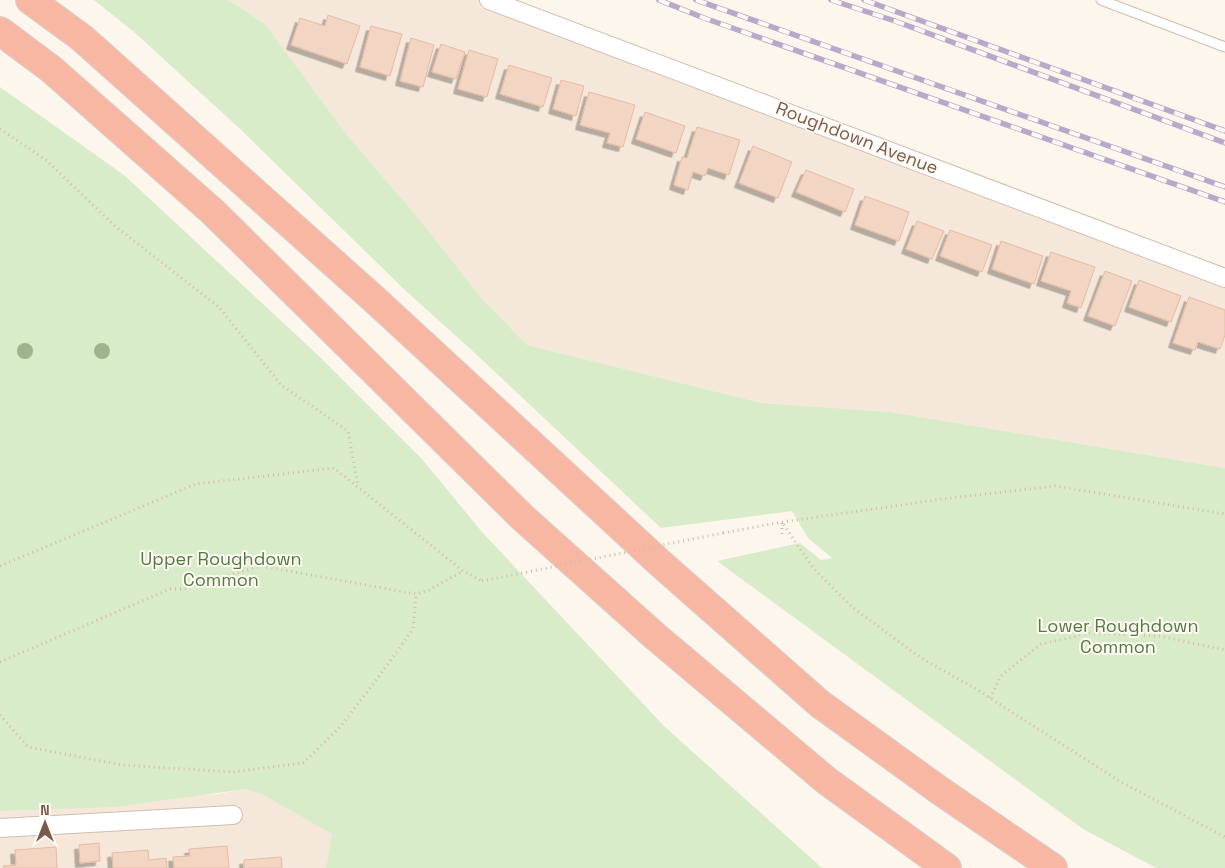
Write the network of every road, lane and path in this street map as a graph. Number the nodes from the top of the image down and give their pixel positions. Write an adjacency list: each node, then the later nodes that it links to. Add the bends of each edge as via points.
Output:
1 (30, 0): 23 (highway, via 82,38 820,704)
2 (489, 0): 7 (street, Roughdown Avenue)
3 (1101, 0): 5 (lane)
4 (0, 31): 22 (highway, via 51,69 213,212 522,516 656,637 827,781)
5 (1225, 47)
6 (0, 129): 8 (path, via 46,160 116,227 219,307 281,384 348,431)
7 (1225, 278)
8 (358, 487): 12 (path, via 334,468 196,484); 13 (path)
9 (1225, 514): 10 (path, via 1056,486)
10 (782, 522): 11 (path); 13 (path, bridge, via 482,581); 17 (path, via 813,568 852,607 922,658)
11 (782, 534)
12 (0, 566)
13 (463, 571): 14 (path)
14 (416, 594): 16 (path, via 261,566 183,589 170,589); 18 (path, via 413,629 340,727 303,763 232,772 122,765 28,748)
15 (1225, 650): 17 (path, via 1159,636 1091,633 1041,644 1001,676)
16 (0, 662)
17 (990, 698): 21 (path, via 1120,782)
18 (0, 715)
19 (233, 815): 20 (street)
20 (0, 828)
21 (1225, 837)
22 (947, 868)
23 (1053, 868)

